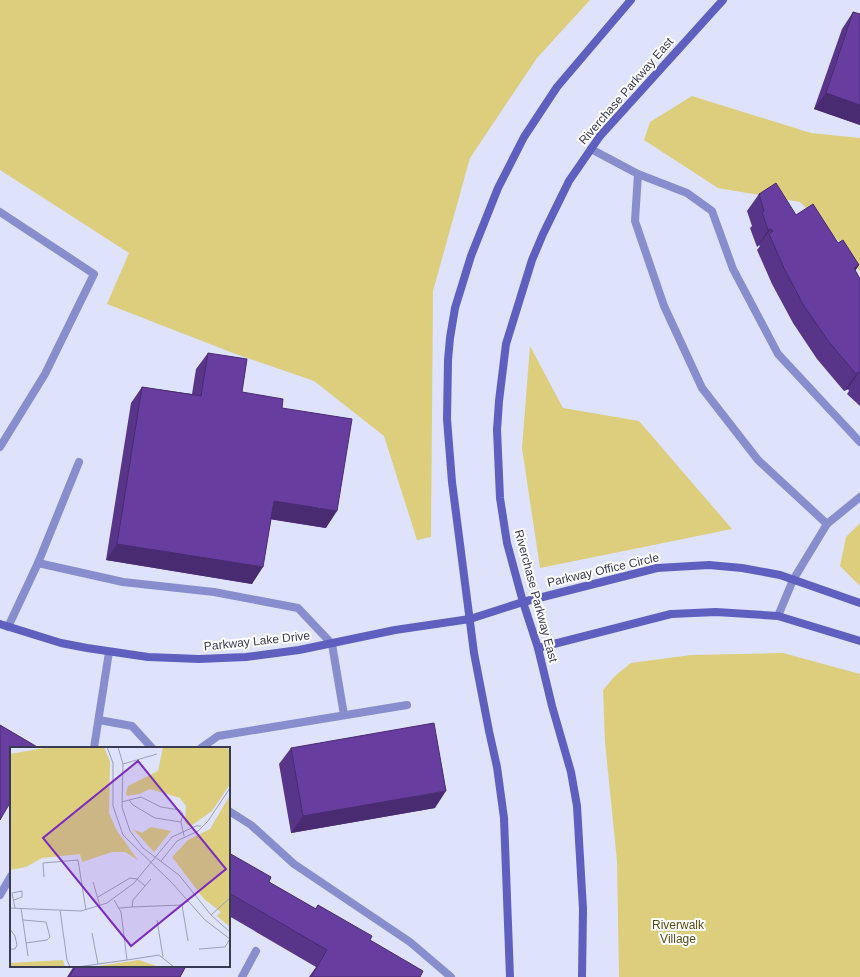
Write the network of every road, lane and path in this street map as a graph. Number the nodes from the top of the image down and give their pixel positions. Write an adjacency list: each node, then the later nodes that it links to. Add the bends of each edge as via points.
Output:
1 (631, 0): 16 (street, via 557,88 524,137 498,188 471,256 455,308 448,360 447,419 452,482)
2 (723, 0): 3 (street, Riverchase Parkway East)
3 (590, 149): 4 (lane); 13 (street, Riverchase Parkway East, via 569,181 543,234 532,260 506,344 497,430 499,491 507,543)
4 (638, 174): 6 (lane, via 687,193 712,211 733,269 778,354); 10 (lane, via 635,221 664,306 702,388 758,460)
5 (0, 212): 7 (lane, via 94,274 45,374)
6 (860, 442)
7 (0, 447)
8 (79, 462): 11 (lane)
9 (860, 497): 10 (lane)
10 (827, 524): 12 (lane)
11 (38, 563): 17 (lane); 19 (lane, via 123,582 214,592 298,608)
12 (793, 580): 13 (street, Parkway Office Circle, via 742,568 709,565 657,568); 14 (street, Parkway Office Circle); 15 (lane)
13 (523, 602): 16 (street, Parkway Office Circle); 20 (street, Riverchase Parkway East)
14 (860, 603)
15 (778, 616): 18 (street); 20 (street, via 716,612 671,614)
16 (470, 619): 19 (street, Parkway Lake Drive, via 395,630); 34 (street, via 504,818)
17 (4, 626): 21 (street, Parkway Lake Drive, via 60,643)
18 (860, 641)
19 (332, 644): 21 (street, Parkway Lake Drive, via 246,657 200,659 148,657); 23 (lane)
20 (538, 648): 35 (street, Riverchase Parkway East, via 571,772 577,806 583,909)
21 (110, 652): 24 (lane)
22 (407, 705): 23 (lane)
23 (344, 715): 27 (lane, via 218,736)
24 (99, 720): 25 (lane); 26 (lane, via 132,726)
25 (94, 747)
26 (151, 747)
27 (202, 747)
28 (230, 812): 33 (lane, via 251,826 294,864 410,942)
29 (10, 878): 30 (lane)
30 (0, 895)
31 (256, 951): 32 (lane)
32 (242, 977)
33 (451, 977)
34 (510, 977)
35 (582, 977)

